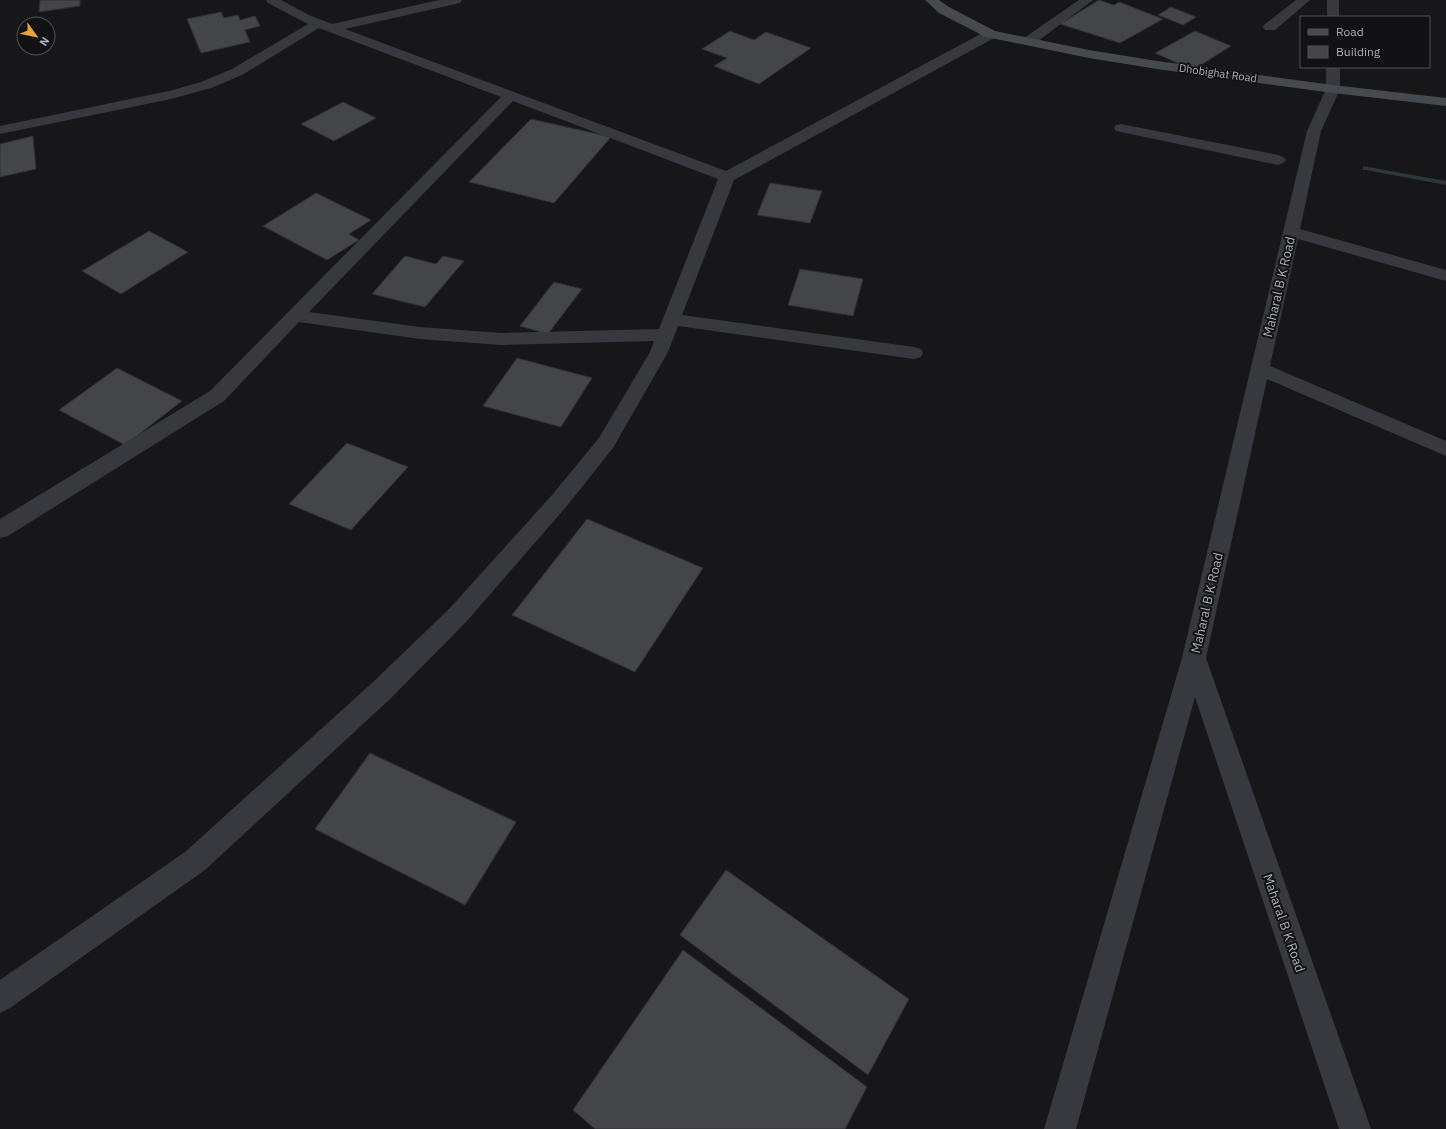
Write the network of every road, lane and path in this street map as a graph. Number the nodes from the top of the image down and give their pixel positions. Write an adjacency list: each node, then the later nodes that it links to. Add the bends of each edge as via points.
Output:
1 (272, 0): 8 (street)
2 (456, 0): 10 (street)
3 (931, 0): 11 (street, Dhobighat Road, via 944,10)
4 (1086, 0): 12 (street)
5 (1304, 0): 9 (street)
6 (1333, 0): 7 (street)
7 (1333, 16)
8 (318, 23): 10 (street); 18 (street, via 237,72 206,85 171,95)
9 (1270, 27)
10 (333, 28): 15 (street)
11 (991, 34): 12 (street, Dhobighat Road); 20 (street)
12 (1029, 41): 14 (street, Dhobighat Road, via 1157,65)
13 (1333, 68): 14 (street)
14 (1333, 89): 16 (street, Dhobighat Road); 21 (street, Maharal B K Road, via 1314,131)
15 (511, 96): 20 (street); 23 (street)
16 (1446, 102)
17 (1121, 128): 19 (street)
18 (0, 130)
19 (1278, 160)
20 (727, 177): 24 (street)
21 (1291, 232): 22 (street); 26 (street, Maharal B K Road)
22 (1446, 276)
23 (296, 316): 24 (street, via 420,333 501,339); 28 (street, via 217,396)
24 (669, 327): 25 (street); 30 (street, via 659,352 606,443 458,615 380,692 195,861)
25 (914, 353)
26 (1260, 369): 27 (street); 29 (street, Maharal B K Road)
27 (1446, 449)
28 (0, 530)
29 (1194, 658): 31 (street); 32 (street, Maharal B K Road)
30 (0, 998)
31 (1060, 1129)
32 (1355, 1129)

